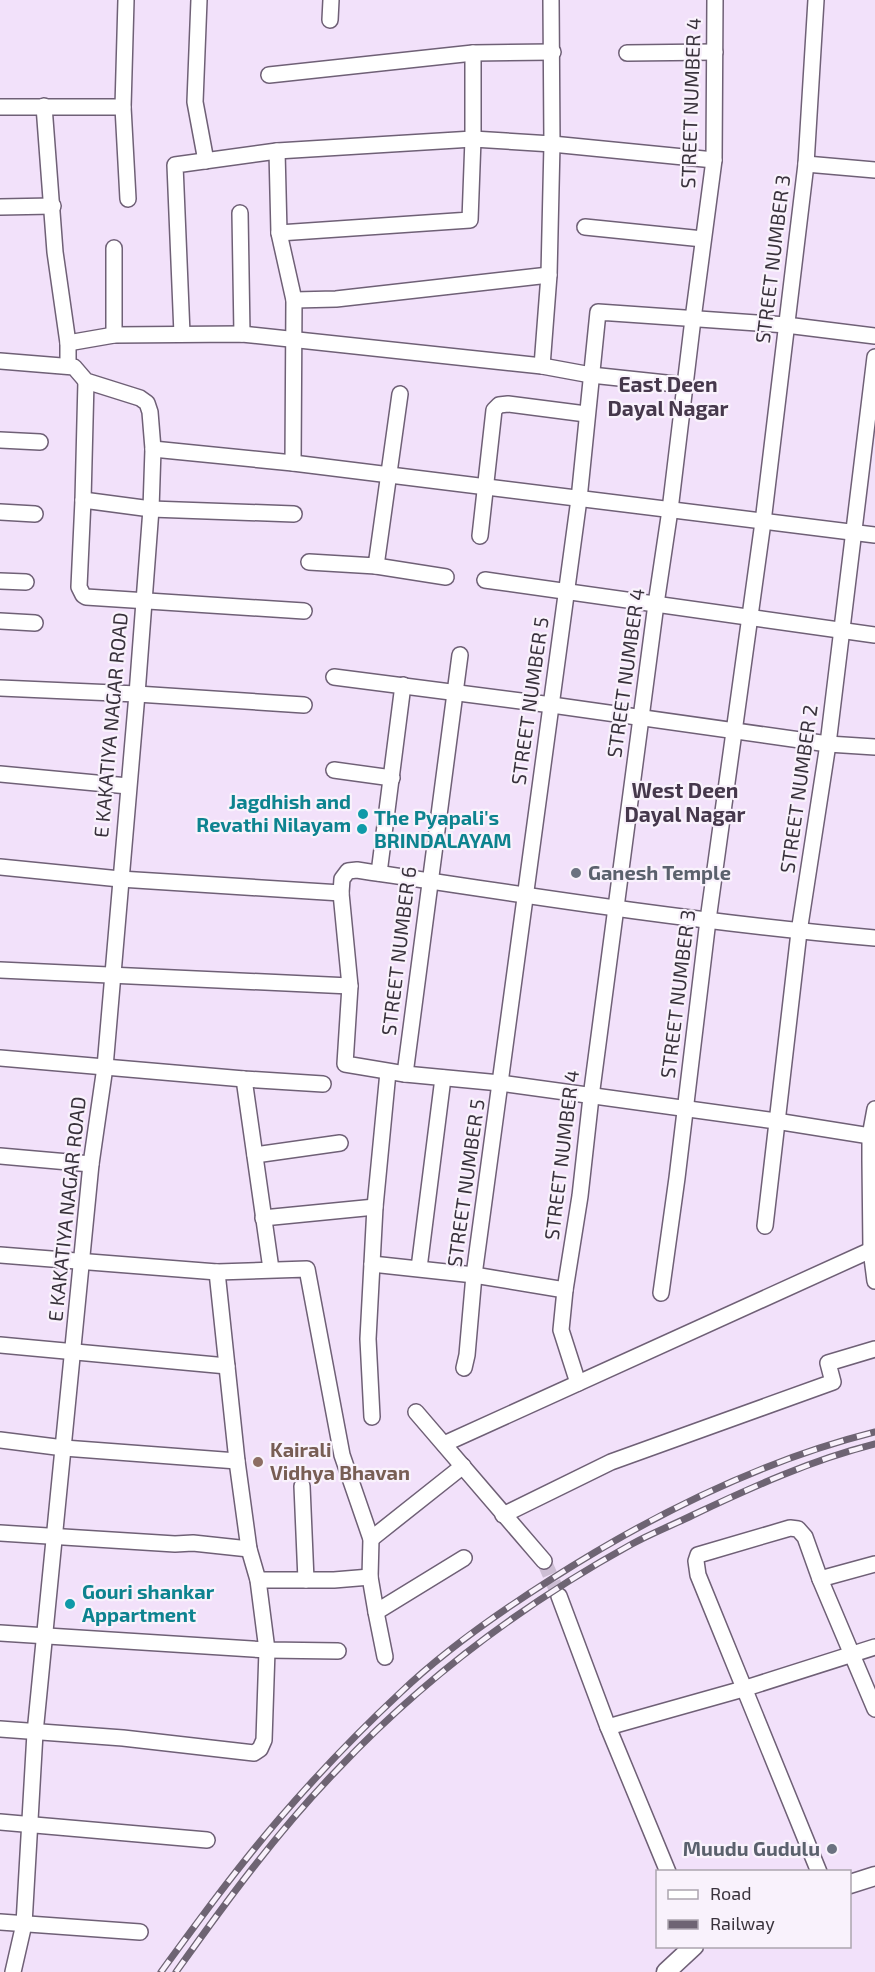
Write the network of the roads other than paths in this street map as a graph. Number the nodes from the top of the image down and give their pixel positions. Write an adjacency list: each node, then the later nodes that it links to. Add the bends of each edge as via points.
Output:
1 (126, 0): 15 (street)
2 (200, 0): 20 (street, via 195,102)
3 (331, 0): 7 (street)
4 (551, 0): 8 (street)
5 (715, 0): 9 (street, STREET NUMBER 4)
6 (816, 0): 21 (street, STREET NUMBER 3)
7 (330, 20)
8 (553, 52): 10 (street); 17 (street)
9 (715, 52): 11 (street); 19 (street, STREET NUMBER 4)
10 (473, 53): 12 (street); 16 (street)
11 (627, 53)
12 (268, 75)
13 (44, 106): 14 (street); 15 (street); 24 (street)
14 (0, 107)
15 (123, 107): 23 (street)
16 (473, 139): 17 (street); 18 (street); 28 (street, via 470,220)
17 (552, 144): 19 (street); 31 (street)
18 (277, 151): 20 (street); 28 (street)
19 (714, 160): 29 (street, STREET NUMBER 4)
20 (206, 161): 35 (street, via 175,165)
21 (806, 164): 22 (street); 34 (street, STREET NUMBER 3)
22 (875, 170)
23 (128, 199)
24 (53, 206): 25 (street); 40 (street, via 55,252)
25 (0, 207)
26 (240, 213): 36 (street)
27 (585, 227): 29 (street)
28 (279, 232): 32 (street)
29 (703, 239): 33 (street, STREET NUMBER 4)
30 (114, 249): 37 (street)
31 (549, 275): 32 (street, via 336,299); 44 (street)
32 (294, 300): 39 (street)
33 (693, 319): 34 (street); 45 (street, STREET NUMBER 5, via 598,312); 47 (street, STREET NUMBER 4)
34 (786, 325): 38 (street); 63 (street, STREET NUMBER 3)
35 (182, 334): 36 (street); 37 (street)
36 (242, 334): 39 (street)
37 (114, 335): 40 (street)
38 (875, 336)
39 (294, 338): 44 (street); 53 (street)
40 (68, 343): 43 (street)
41 (875, 357): 64 (street, STREET NUMBER 2)
42 (0, 362): 43 (street)
43 (68, 365): 46 (street)
44 (542, 366): 45 (street)
45 (591, 375): 47 (street); 49 (street, STREET NUMBER 5)
46 (86, 381): 52 (street, E KAKATIYA NAGAR ROAD, via 147,403); 57 (street)
47 (685, 385): 59 (street, STREET NUMBER 4)
48 (400, 394): 54 (street)
49 (586, 414): 55 (street, via 499,405 494,410); 56 (street, STREET NUMBER 5)
50 (0, 440): 51 (street)
51 (40, 442)
52 (153, 449): 53 (street); 58 (street, E KAKATIYA NAGAR ROAD)
53 (293, 463): 54 (street)
54 (390, 476): 55 (street); 68 (street)
55 (485, 488): 56 (street); 66 (street)
56 (579, 498): 59 (street); 73 (street, STREET NUMBER 5)
57 (84, 500): 58 (street); 74 (street, via 79,587 83,595)
58 (151, 509): 62 (street); 74 (street, E KAKATIYA NAGAR ROAD)
59 (670, 510): 63 (street); 75 (street, STREET NUMBER 4)
60 (0, 512): 61 (street)
61 (35, 514)
62 (294, 514)
63 (763, 522): 64 (street); 77 (street, STREET NUMBER 3)
64 (853, 532): 65 (street); 80 (street, STREET NUMBER 2)
65 (875, 535)
66 (480, 536)
67 (309, 562): 68 (street)
68 (376, 566): 69 (street)
69 (446, 576)
70 (484, 580): 73 (street)
71 (0, 581): 72 (street)
72 (26, 582)
73 (566, 592): 75 (street); 89 (street, STREET NUMBER 5)
74 (142, 602): 76 (street); 87 (street, E KAKATIYA NAGAR ROAD)
75 (656, 604): 77 (street); 90 (street, STREET NUMBER 4)
76 (304, 611)
77 (751, 617): 80 (street); 91 (street, STREET NUMBER 3)
78 (0, 621): 79 (street)
79 (34, 623)
80 (842, 630): 81 (street); 92 (street, STREET NUMBER 2)
81 (875, 635)
82 (460, 655): 86 (street, STREET NUMBER 6)
83 (334, 677): 84 (street)
84 (403, 685): 86 (street); 96 (street)
85 (0, 688): 87 (street)
86 (456, 692): 89 (street); 101 (street, STREET NUMBER 6)
87 (137, 694): 88 (street); 97 (street, E KAKATIYA NAGAR ROAD)
88 (304, 705)
89 (552, 705): 90 (street); 103 (street, STREET NUMBER 5)
90 (641, 718): 91 (street); 104 (street, STREET NUMBER 4)
91 (734, 730): 92 (street); 105 (street, STREET NUMBER 3)
92 (828, 744): 93 (street); 106 (street, STREET NUMBER 2)
93 (875, 747)
94 (334, 770): 96 (street)
95 (0, 774): 97 (street)
96 (392, 778): 99 (street)
97 (128, 786): 100 (street, E KAKATIYA NAGAR ROAD)
98 (0, 867): 100 (street)
99 (379, 873): 101 (street); 102 (street, via 348,871 342,879)
100 (120, 879): 102 (street); 109 (street, E KAKATIYA NAGAR ROAD)
101 (429, 882): 103 (street); 114 (street, STREET NUMBER 6)
102 (341, 893): 110 (street)
103 (524, 894): 104 (street); 117 (street, STREET NUMBER 5)
104 (616, 908): 105 (street); 119 (street, STREET NUMBER 4)
105 (708, 920): 106 (street); 120 (street, STREET NUMBER 3)
106 (799, 932): 107 (street); 122 (street, STREET NUMBER 2)
107 (875, 938)
108 (0, 970): 109 (street)
109 (112, 975): 110 (street); 112 (street, E KAKATIYA NAGAR ROAD)
110 (350, 986): 113 (street, via 345,1064)
111 (0, 1058): 112 (street)
112 (105, 1067): 116 (street); 128 (street, E KAKATIYA NAGAR ROAD)
113 (388, 1072): 114 (street); 129 (street)
114 (405, 1074): 115 (street)
115 (443, 1078): 117 (street); 137 (street)
116 (244, 1079): 118 (street); 125 (street)
117 (500, 1083): 119 (street); 140 (street, STREET NUMBER 5)
118 (323, 1084)
119 (591, 1097): 120 (street); 142 (street, STREET NUMBER 4)
120 (685, 1110): 122 (street); 143 (street, STREET NUMBER 3)
121 (875, 1112): 123 (street)
122 (776, 1121): 123 (street); 132 (street, STREET NUMBER 2)
123 (870, 1136): 127 (street)
124 (340, 1143): 125 (street)
125 (255, 1155): 131 (street)
126 (0, 1156): 128 (street)
127 (872, 1161): 130 (street)
128 (92, 1164): 135 (street, E KAKATIYA NAGAR ROAD)
129 (375, 1207): 131 (street); 136 (street)
130 (873, 1213): 134 (street)
131 (263, 1218): 138 (street)
132 (765, 1227)
133 (0, 1255): 135 (street)
134 (873, 1260): 141 (street); 149 (street)
135 (83, 1262): 139 (street); 146 (street, E KAKATIYA NAGAR ROAD)
136 (372, 1264): 137 (street); 151 (street, via 368,1339)
137 (419, 1268): 140 (street)
138 (271, 1269): 139 (street); 161 (street, via 307,1269 342,1455)
139 (217, 1272): 147 (street)
140 (474, 1275): 142 (street); 148 (street, STREET NUMBER 5)
141 (875, 1281)
142 (565, 1290): 149 (street, STREET NUMBER 4, via 561,1330)
143 (661, 1293)
144 (0, 1345): 146 (street)
145 (875, 1349): 158 (street, via 828,1363 832,1382 611,1461)
146 (72, 1351): 147 (street); 154 (street, E KAKATIYA NAGAR ROAD)
147 (227, 1366): 155 (street)
148 (464, 1368)
149 (578, 1383): 153 (street)
150 (416, 1412): 153 (street)
151 (372, 1417)
152 (0, 1440): 154 (street)
153 (444, 1444): 156 (street)
154 (64, 1448): 155 (street); 160 (street, E KAKATIYA NAGAR ROAD)
155 (237, 1461): 162 (street)
156 (463, 1466): 158 (street); 161 (street)
157 (302, 1486): 169 (street)
158 (503, 1515): 164 (street)
159 (0, 1533): 160 (street)
160 (55, 1536): 162 (street); 173 (street, E KAKATIYA NAGAR ROAD)
161 (371, 1539): 166 (street)
162 (249, 1549): 168 (street)
163 (464, 1558): 171 (street)
164 (544, 1562)
165 (875, 1564): 167 (street)
166 (370, 1577): 169 (street); 171 (street)
167 (820, 1579): 177 (street); 179 (street, via 805,1537 798,1529 790,1528 698,1556 698,1575)
168 (258, 1580): 169 (street); 175 (street)
169 (306, 1580)
170 (560, 1596): 181 (street)
171 (376, 1612): 178 (street)
172 (0, 1633): 173 (street)
173 (45, 1636): 175 (street); 183 (street, E KAKATIYA NAGAR ROAD)
174 (875, 1647): 177 (street)
175 (267, 1650): 176 (street); 183 (street, via 264,1740 254,1753 123,1738)
176 (338, 1651)
177 (851, 1654): 179 (street); 180 (street)
178 (385, 1657)
179 (743, 1689): 181 (street); 188 (street)
180 (875, 1709)
181 (609, 1727): 187 (street)
182 (0, 1730): 183 (street)
183 (35, 1733): 185 (street, E KAKATIYA NAGAR ROAD)
184 (0, 1822): 185 (street)
185 (29, 1824): 186 (street); 192 (street, E KAKATIYA NAGAR ROAD)
186 (207, 1840)
187 (667, 1870)
188 (818, 1870)
189 (875, 1876): 190 (main road)
190 (851, 1883)
191 (0, 1922): 192 (street)
192 (24, 1924): 193 (street); 195 (street, E KAKATIYA NAGAR ROAD)
193 (140, 1932)
194 (693, 1948): 196 (main road)
195 (13, 1972)
196 (666, 1972)

